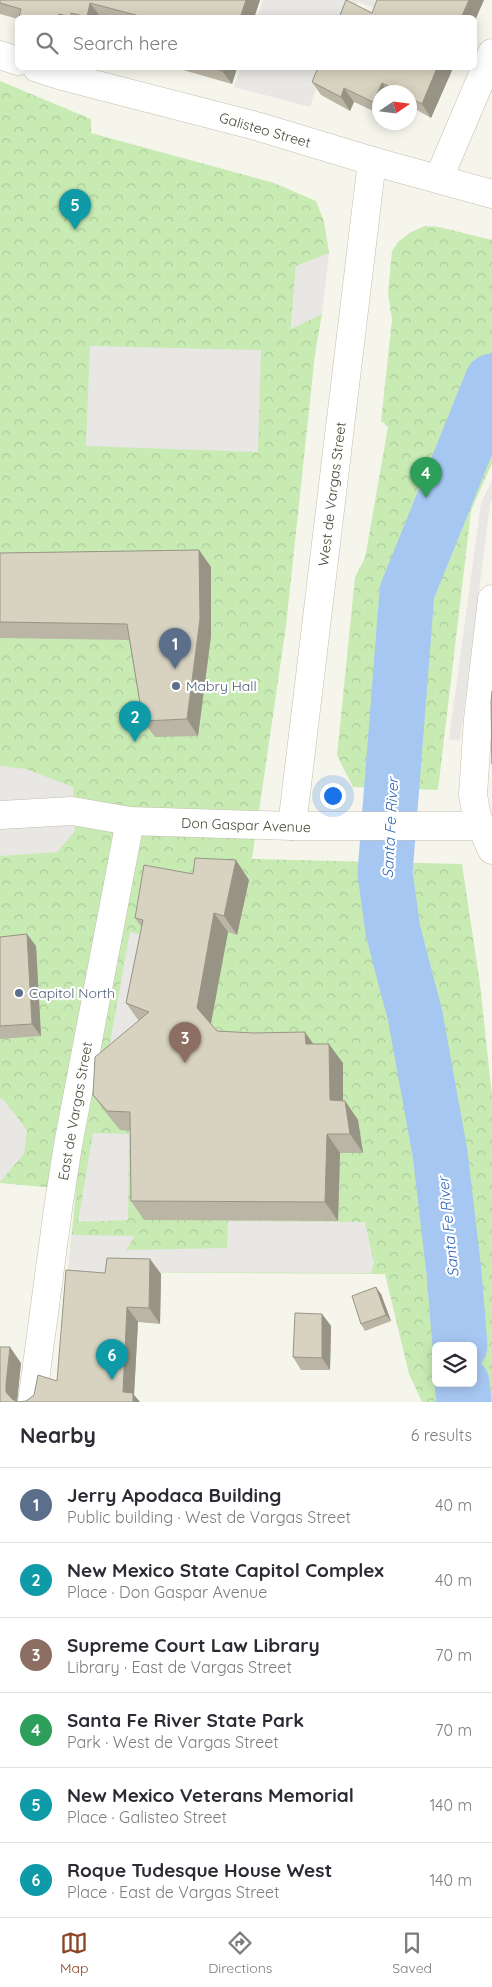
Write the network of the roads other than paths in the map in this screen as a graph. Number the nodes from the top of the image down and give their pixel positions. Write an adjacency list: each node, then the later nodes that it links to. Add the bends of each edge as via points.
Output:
1 (492, 53): 6 (street)
2 (0, 55): 3 (street)
3 (15, 60)
4 (43, 70): 5 (street, Galisteo Street, via 256,126)
5 (372, 161): 6 (street, Galisteo Street); 11 (street, West de Vargas Street)
6 (439, 178): 7 (street, Galisteo Street)
7 (492, 194)
8 (492, 599): 12 (street, via 473,774 474,806)
9 (0, 815): 10 (street, Don Gaspar Avenue, via 72,812)
10 (130, 821): 11 (street, Don Gaspar Avenue); 13 (street, East de Vargas Street, via 58,1209)
11 (292, 826): 12 (street, Don Gaspar Avenue, via 437,826)
12 (488, 834)
13 (32, 1402)

